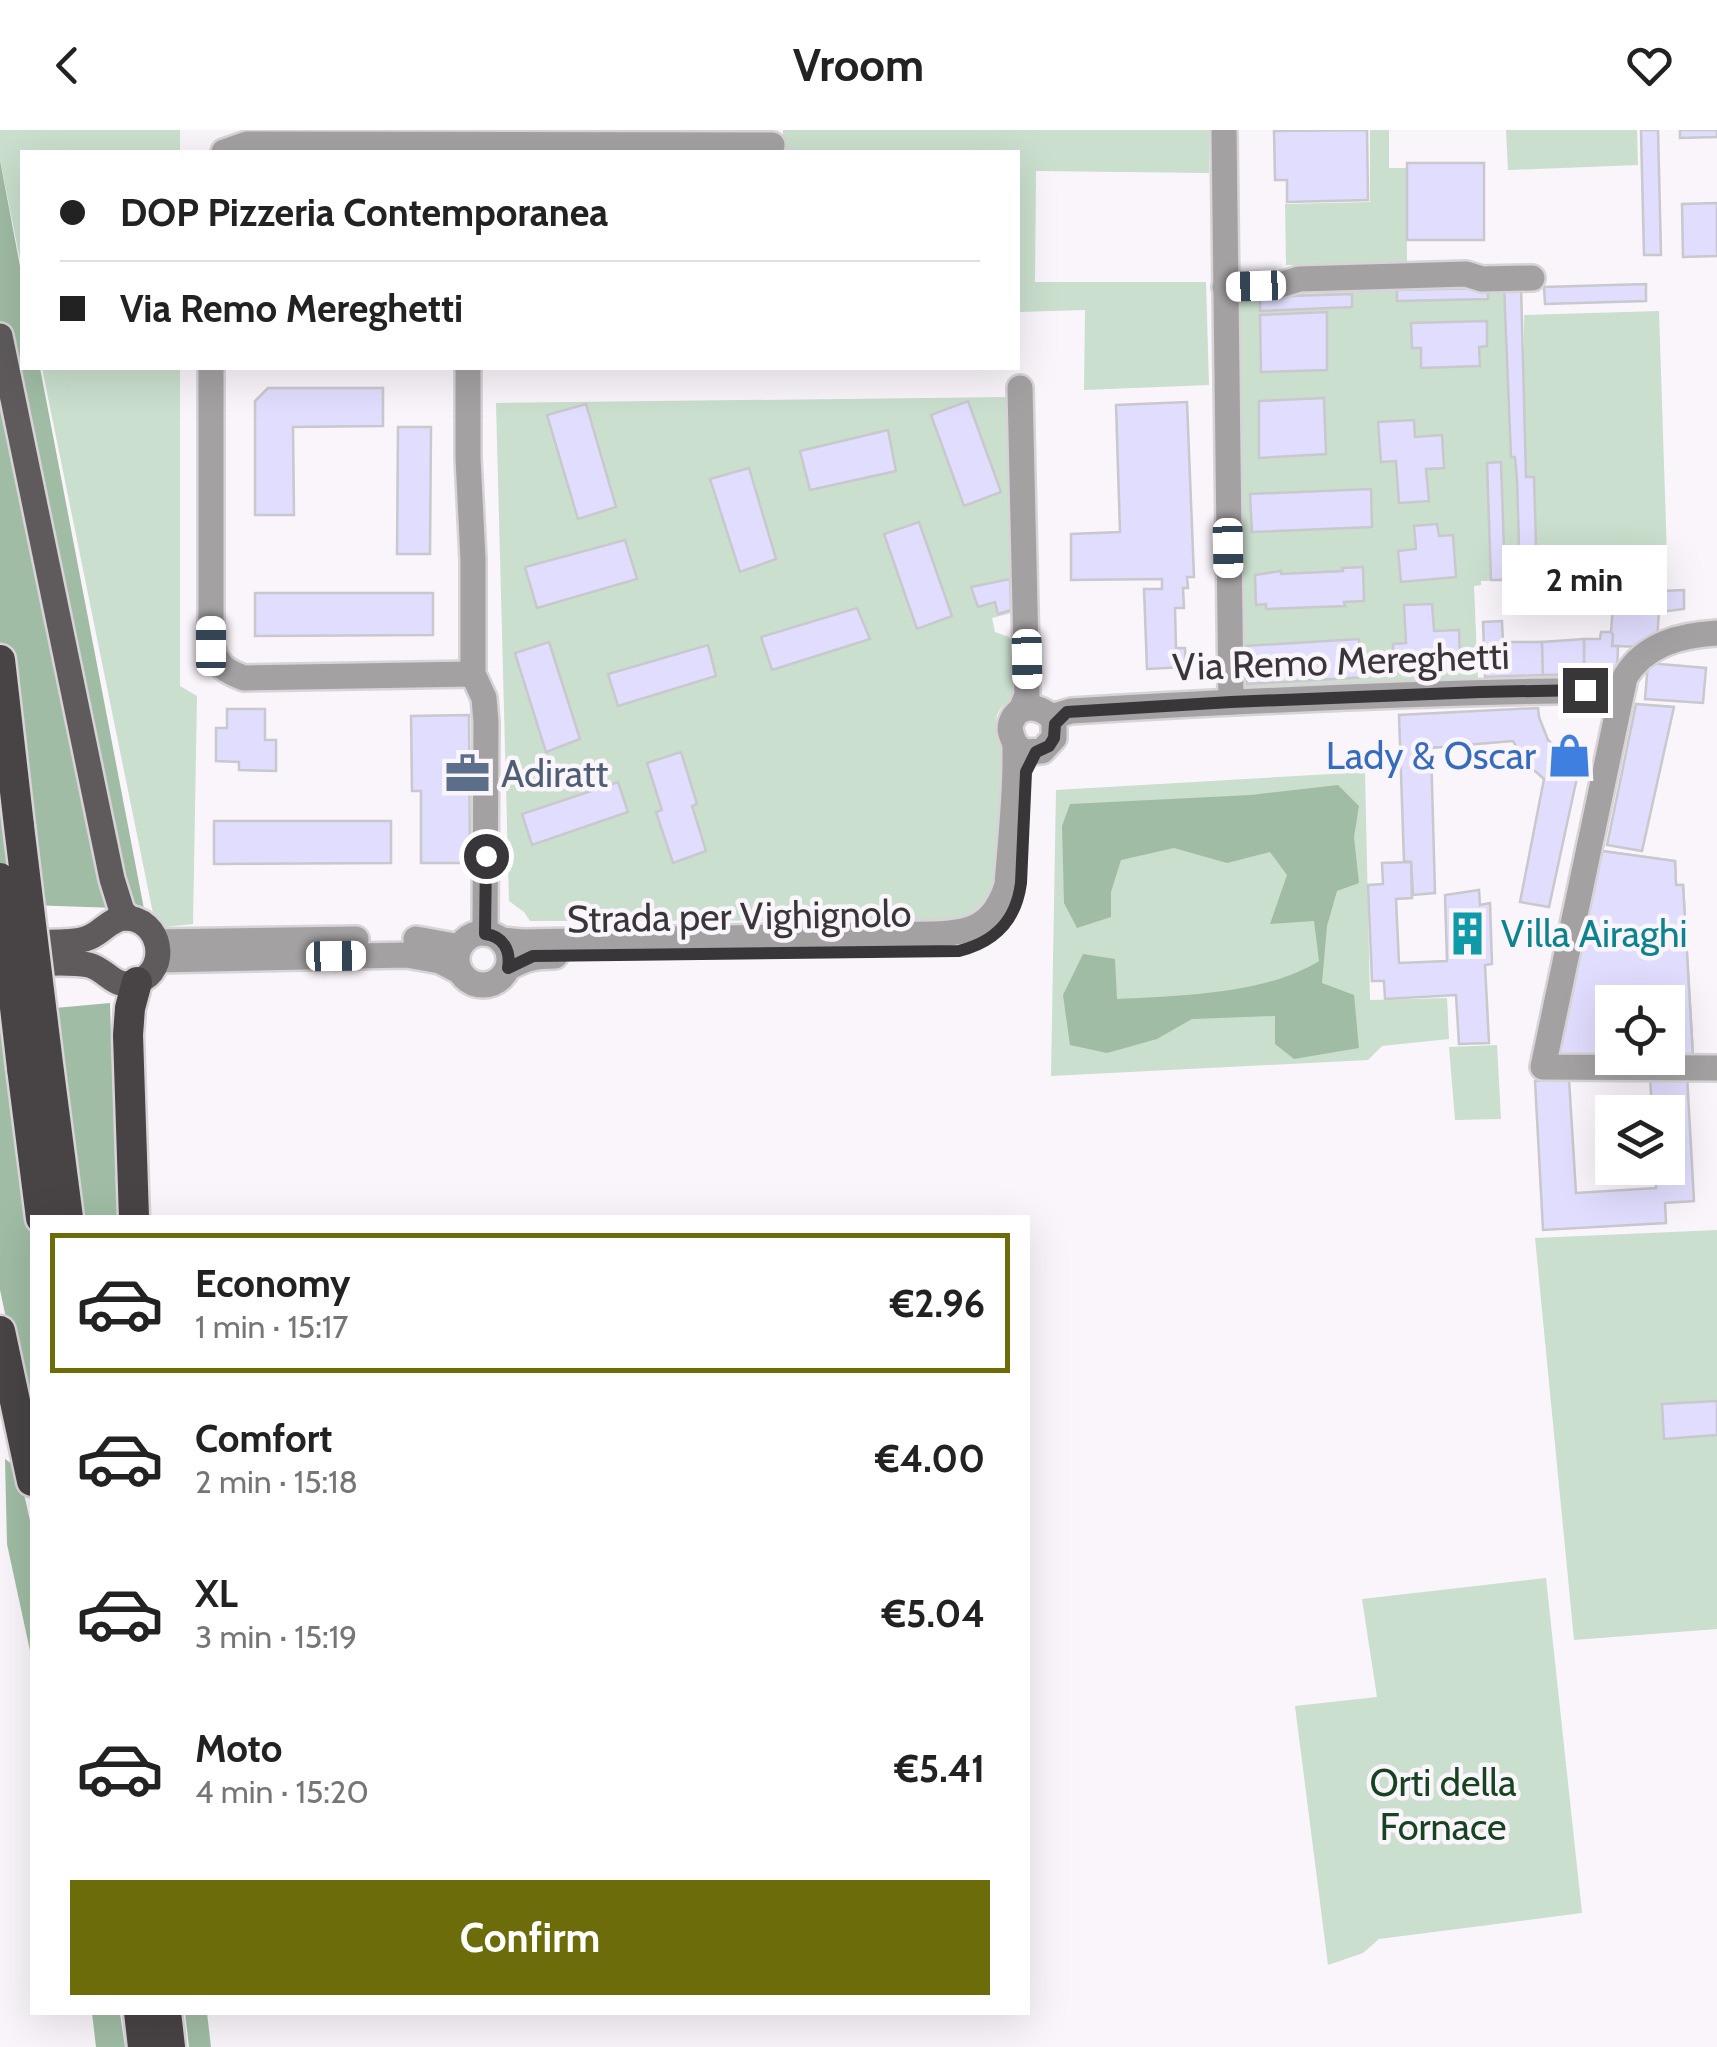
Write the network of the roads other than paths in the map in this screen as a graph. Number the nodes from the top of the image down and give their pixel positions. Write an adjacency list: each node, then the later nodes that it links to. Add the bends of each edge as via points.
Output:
1 (1224, 130): 6 (street)
2 (772, 145): 3 (street)
3 (472, 149): 4 (street, via 247,144)
4 (230, 150)
5 (1532, 278): 6 (street, via 1466,274)
6 (1224, 287): 15 (street)
7 (0, 336): 19 (main road, via 112,879)
8 (211, 370): 13 (street, via 211,646 217,663 244,678)
9 (468, 370): 13 (street)
10 (1020, 388): 16 (street)
11 (1717, 634): 14 (street, via 1680,637 1648,653)
12 (0, 660): 27 (highway, bridge)
13 (473, 674): 20 (street, via 486,722)
14 (1621, 690): 15 (street, Via Remo Mereghetti); 28 (street, via 1543,1067)
15 (1231, 702): 16 (street, Via Remo Mereghetti)
16 (1042, 711): 17 (street, via 1054,738 1049,746); 17 (street, via 1011,722 1010,731)
17 (1026, 748): 21 (street, via 1007,885)
18 (0, 878): 27 (highway, bridge)
19 (129, 918): 22 (main road, via 89,938); 24 (main road, via 147,926)
20 (493, 937): 21 (street, Strada per Vighignolo); 23 (street, via 474,934); 26 (street, via 509,955)
21 (971, 939): 26 (street, Strada per Vighignolo, via 959,951 533,956)
22 (0, 942)
23 (460, 959): 24 (street); 26 (street, via 464,978 480,986 500,980)
24 (150, 961): 25 (main road, via 123,984 83,964); 31 (highway, via 130,1008 128,1034)
25 (0, 964)
26 (508, 968)
27 (35, 1066): 29 (highway); 30 (highway)
28 (1717, 1068)
29 (41, 1215)
30 (67, 1215)
31 (134, 1215)
32 (0, 1332): 33 (highway)
33 (30, 1472)
34 (139, 2015): 36 (highway)
35 (166, 2015): 37 (highway)
36 (143, 2047)
37 (170, 2047)

